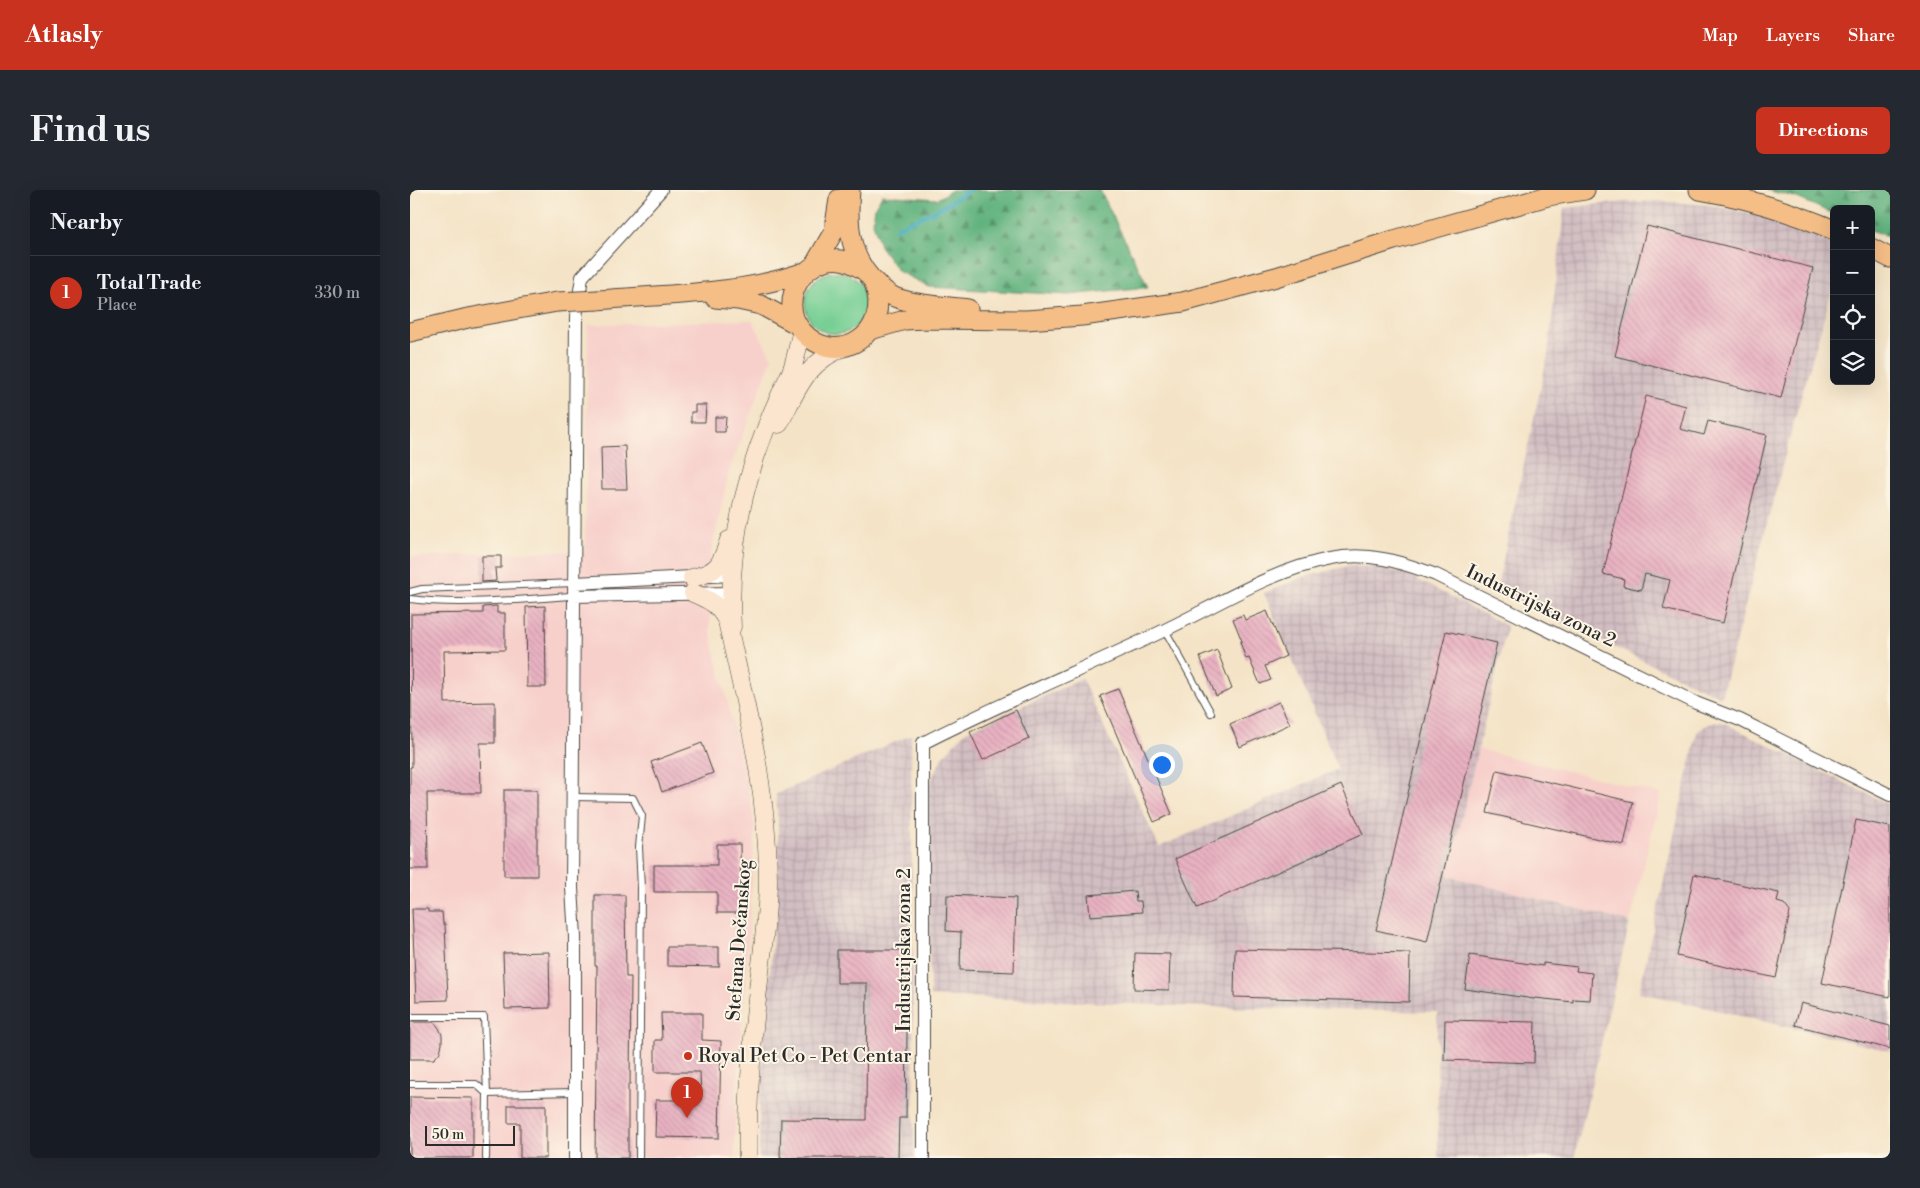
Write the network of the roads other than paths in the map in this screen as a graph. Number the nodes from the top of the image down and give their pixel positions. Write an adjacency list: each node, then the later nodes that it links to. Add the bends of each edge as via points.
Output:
1 (661, 190): 20 (street, via 582,277 576,317)
2 (840, 190): 9 (main road, via 834,232)
3 (850, 190): 10 (main road, via 850,235 854,250)
4 (1585, 190): 12 (main road, via 1548,196 1183,302)
5 (1699, 190): 6 (main road, via 1771,206)
6 (1830, 228)
7 (1875, 250): 8 (main road)
8 (1890, 258)
9 (810, 268): 10 (main road, via 827,260 841,260 854,263); 11 (main road, via 777,281); 13 (main road, via 796,286 792,303)
10 (869, 276): 12 (main road, via 888,294 912,302); 14 (main road, via 878,293 879,306)
11 (672, 295): 13 (main road, via 761,305); 15 (main road, bridge, via 557,302)
12 (1052, 317): 14 (main road, via 1026,320 924,319 897,321)
13 (800, 328): 16 (main road, via 812,340 824,345); 17 (main road, via 791,370 765,430)
14 (870, 330): 16 (main road)
15 (410, 332)
16 (850, 345): 17 (main road, via 828,354 809,372)
17 (751, 475): 18 (main road)
18 (745, 495): 19 (main road); 21 (main road, via 722,560)
19 (732, 575): 21 (street); 23 (main road)
20 (575, 583): 21 (street); 22 (lane, via 503,584); 24 (street)
21 (693, 586): 23 (street); 24 (street); 27 (main road, via 720,608 727,621)
22 (410, 592)
23 (730, 593): 27 (main road)
24 (573, 596): 25 (lane, via 494,601); 30 (street)
25 (410, 599)
26 (1165, 630): 28 (lane); 29 (street, Industrijska zona 2, via 1301,566 1331,558 1365,556 1400,562 1436,575 1696,704 1740,720); 39 (street, Industrijska zona 2, via 923,743)
27 (738, 667): 38 (main road, Stefana Dečanskog, via 765,812 768,880 750,1066)
28 (1211, 713)
29 (1890, 795)
30 (573, 797): 33 (street); 37 (lane, via 633,798 642,816 639,847 642,888)
31 (410, 1017): 34 (lane, via 484,1017)
32 (410, 1084): 34 (lane, via 476,1084)
33 (574, 1092): 34 (lane); 36 (street)
34 (487, 1094): 35 (lane)
35 (486, 1158)
36 (575, 1158)
37 (639, 1158)
38 (748, 1158)
39 (923, 1158)

